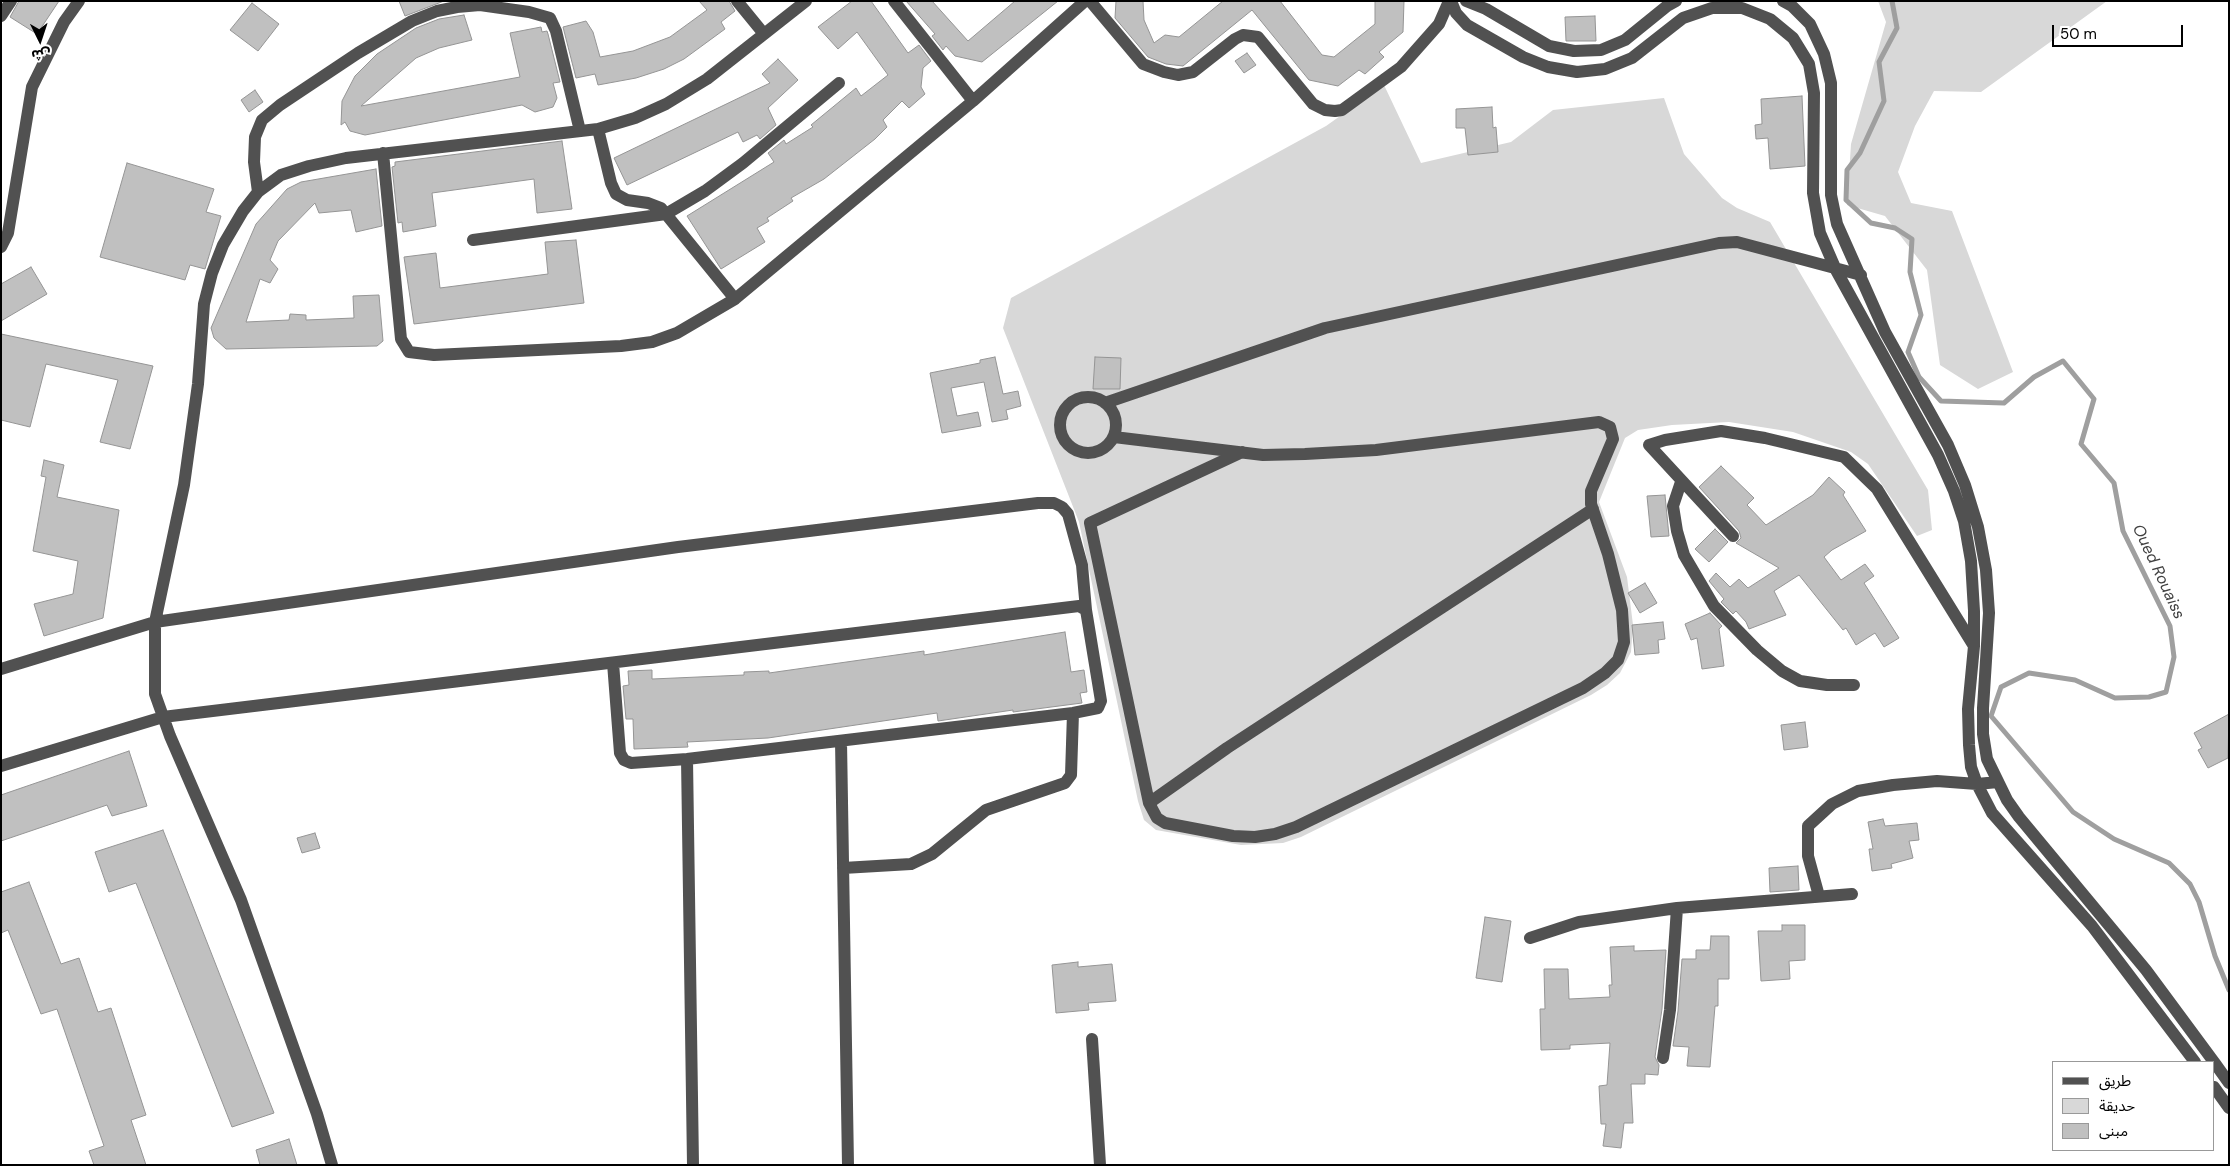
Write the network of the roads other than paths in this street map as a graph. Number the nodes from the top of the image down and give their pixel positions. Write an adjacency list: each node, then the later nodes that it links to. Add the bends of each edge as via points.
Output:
1 (12, 1): 12 (street)
2 (79, 1): 22 (street, via 64,22 32,87 8,233)
3 (737, 1): 13 (street)
4 (806, 1): 13 (street)
5 (894, 1): 15 (street)
6 (1085, 1): 15 (street)
7 (1090, 1): 8 (street, via 1143,64 1178,75 1193,72 1243,35 1258,37 1313,104 1335,111 1342,110 1401,67 1439,24)
8 (1450, 1): 23 (street, via 1467,25 1523,57 1548,67 1577,72 1606,69 1632,58 1683,18 1712,8 1742,8 1770,18 1793,38 1808,64 1814,93 1813,193 1820,233)
9 (1466, 1): 10 (street, via 1549,46 1574,51 1601,50 1625,40)
10 (1676, 1)
11 (1783, 1): 24 (street, via 1810,24 1824,54 1831,83 1831,195 1837,224)
12 (1, 16)
13 (764, 34): 16 (street, via 707,79 666,104)
14 (839, 82): 20 (street, via 743,163)
15 (972, 101): 25 (street)
16 (598, 129): 17 (street); 20 (street, via 616,194 627,200 648,202)
17 (580, 131): 18 (street); 19 (street, via 550,18 480,5 457,7 412,21 358,53 262,120 255,137)
18 (383, 153): 19 (street, via 300,169 281,175); 25 (street, via 401,339 409,352 434,355 652,342 677,333)
19 (258, 192): 33 (street, via 224,245 204,304 198,384 184,485)
20 (666, 214): 21 (street); 25 (street)
21 (473, 240)
22 (1, 247)
23 (1836, 270): 24 (street); 26 (street, via 1736,242 1719,243 1326,328); 34 (street, via 1938,455 1954,491 1964,521 1971,561)
24 (1861, 275): 43 (street, via 1885,332 1948,445 1978,526 1989,613 1983,734 1987,759)
25 (735, 299)
26 (1105, 403): 27 (street, via 1116,421); 27 (street, via 1092,397 1073,401 1062,414 1061,433 1073,448 1084,452 1103,448)
27 (1114, 438): 28 (street)
28 (1242, 452): 30 (street, via 1263,455 1376,450 1599,422 1610,428 1613,439 1591,491); 45 (street, via 1090,524)
29 (1681, 482): 31 (street); 34 (street, via 1649,445 1721,430 1844,457 1877,489); 37 (street, via 1673,506 1677,531 1684,555 1714,606 1757,650 1794,678 1827,685)
30 (1593, 509): 45 (street, via 1227,748); 45 (street, via 1622,610 1624,642 1618,660 1605,673 1582,688 1296,827 1275,834 1233,836 1165,823 1157,818)
31 (1733, 536)
32 (1086, 610): 33 (street, via 1082,565 1068,514 1054,503 1038,503 678,547); 35 (street, via 1080,606); 38 (street, via 1101,701 1098,708)
33 (156, 622): 36 (street); 39 (street, via 155,694)
34 (1974, 646): 44 (street, via 1968,709 1971,766)
35 (613, 663): 39 (street); 41 (street, via 620,753 624,760 631,763)
36 (1, 669)
37 (1854, 685)
38 (1073, 713): 40 (street); 46 (street, via 1071,775 1065,783 986,810 932,854 911,864)
39 (163, 717): 42 (street); 59 (street, via 242,900)
40 (842, 742): 41 (street); 46 (street)
41 (687, 759): 60 (street)
42 (1, 766)
43 (1998, 782): 44 (street); 54 (street, via 2019,817 2146,970)
44 (1977, 784): 48 (street, via 1937,781 1893,784 1858,791 1832,804 1808,826 1808,856); 53 (street, via 2001,825 2092,926)
45 (1149, 803)
46 (844, 868): 61 (street)
47 (1852, 894): 48 (street)
48 (1819, 896): 49 (street)
49 (1677, 908): 50 (street, via 1580,922); 52 (street, via 1670,1010)
50 (1530, 938)
51 (1092, 1040): 62 (street)
52 (1663, 1058)
53 (2194, 1061)
54 (2213, 1061)
55 (2215, 1063): 56 (street)
56 (2229, 1083)
57 (2215, 1089): 58 (street)
58 (2229, 1108)
59 (332, 1165)
60 (693, 1165)
61 (848, 1165)
62 (1100, 1165)

